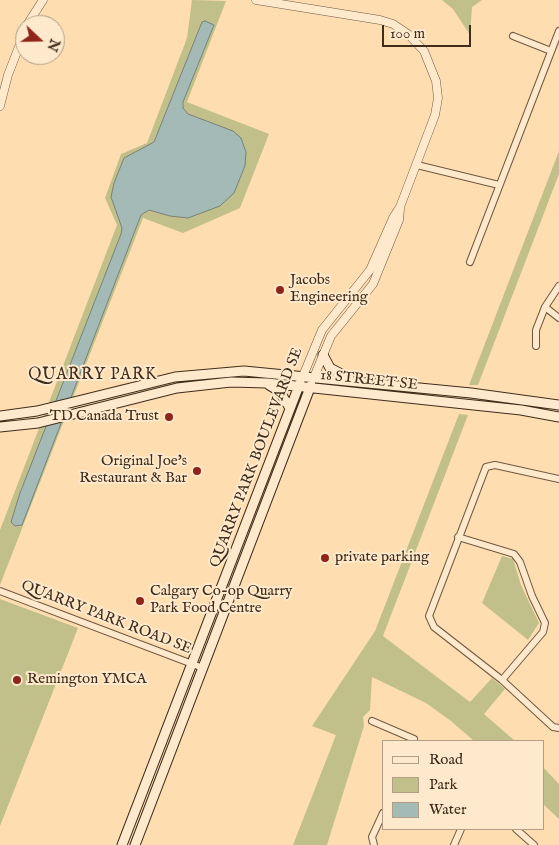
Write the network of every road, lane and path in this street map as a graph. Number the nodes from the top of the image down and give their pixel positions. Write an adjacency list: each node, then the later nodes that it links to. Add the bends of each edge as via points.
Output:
1 (43, 0): 3 (street)
2 (256, 0): 11 (street, QUARRY PARK BOULEVARD SE, via 380,20 393,24 416,42 430,62 438,98)
3 (33, 15)
4 (559, 31): 6 (street)
5 (513, 36): 6 (street)
6 (551, 51): 12 (street)
7 (15, 57): 8 (street)
8 (8, 75): 9 (street); 10 (street)
9 (0, 90)
10 (0, 106)
11 (417, 165): 12 (street); 13 (street, QUARRY PARK BOULEVARD SE)
12 (499, 185): 14 (street)
13 (400, 207): 19 (street, QUARRY PARK BOULEVARD SE, via 399,220 373,284 331,336); 20 (street, QUARRY PARK BOULEVARD SE, via 370,270 322,330)
14 (470, 262)
15 (559, 286): 16 (street)
16 (545, 307): 17 (street); 18 (street, via 536,330)
17 (559, 318)
18 (536, 346)
19 (323, 355): 21 (street, QUARRY PARK BOULEVARD SE); 22 (main road, via 330,368)
20 (303, 376): 21 (main road, 18 STREET SE); 24 (main road, QUARRY PARK BOULEVARD SE); 28 (main road, 18 STREET SE, via 244,371 197,374 37,411)
21 (314, 378): 22 (main road, 18 STREET SE); 25 (main road, QUARRY PARK BOULEVARD SE)
22 (358, 382): 26 (main road, 18 STREET SE)
23 (266, 384): 24 (main road, 18 STREET SE); 27 (main road, via 279,392); 30 (main road, 18 STREET SE, via 231,382 177,388 53,420)
24 (298, 387): 25 (main road, 18 STREET SE); 27 (main road, QUARRY PARK BOULEVARD SE)
25 (310, 388): 29 (main road, 18 STREET SE); 35 (main road, QUARRY PARK BOULEVARD SE)
26 (559, 405)
27 (290, 408): 34 (main road, QUARRY PARK BOULEVARD SE)
28 (0, 416)
29 (559, 416)
30 (0, 427)
31 (559, 479): 32 (street, via 489,465)
32 (458, 537): 36 (street, via 429,619 434,627); 36 (street, via 514,554 545,623 543,632)
33 (0, 591): 34 (street, QUARRY PARK ROAD SE)
34 (192, 664): 35 (street, QUARRY PARK ROAD SE); 43 (main road, QUARRY PARK BOULEVARD SE)
35 (203, 668): 44 (main road, QUARRY PARK BOULEVARD SE)
36 (502, 680): 38 (street, via 553,727)
37 (372, 721): 39 (street)
38 (559, 728)
39 (415, 740)
40 (382, 815): 45 (street, via 372,837)
41 (461, 830): 46 (street)
42 (517, 830): 47 (street)
43 (122, 845)
44 (136, 845)
45 (374, 845)
46 (454, 845)
47 (534, 845)

